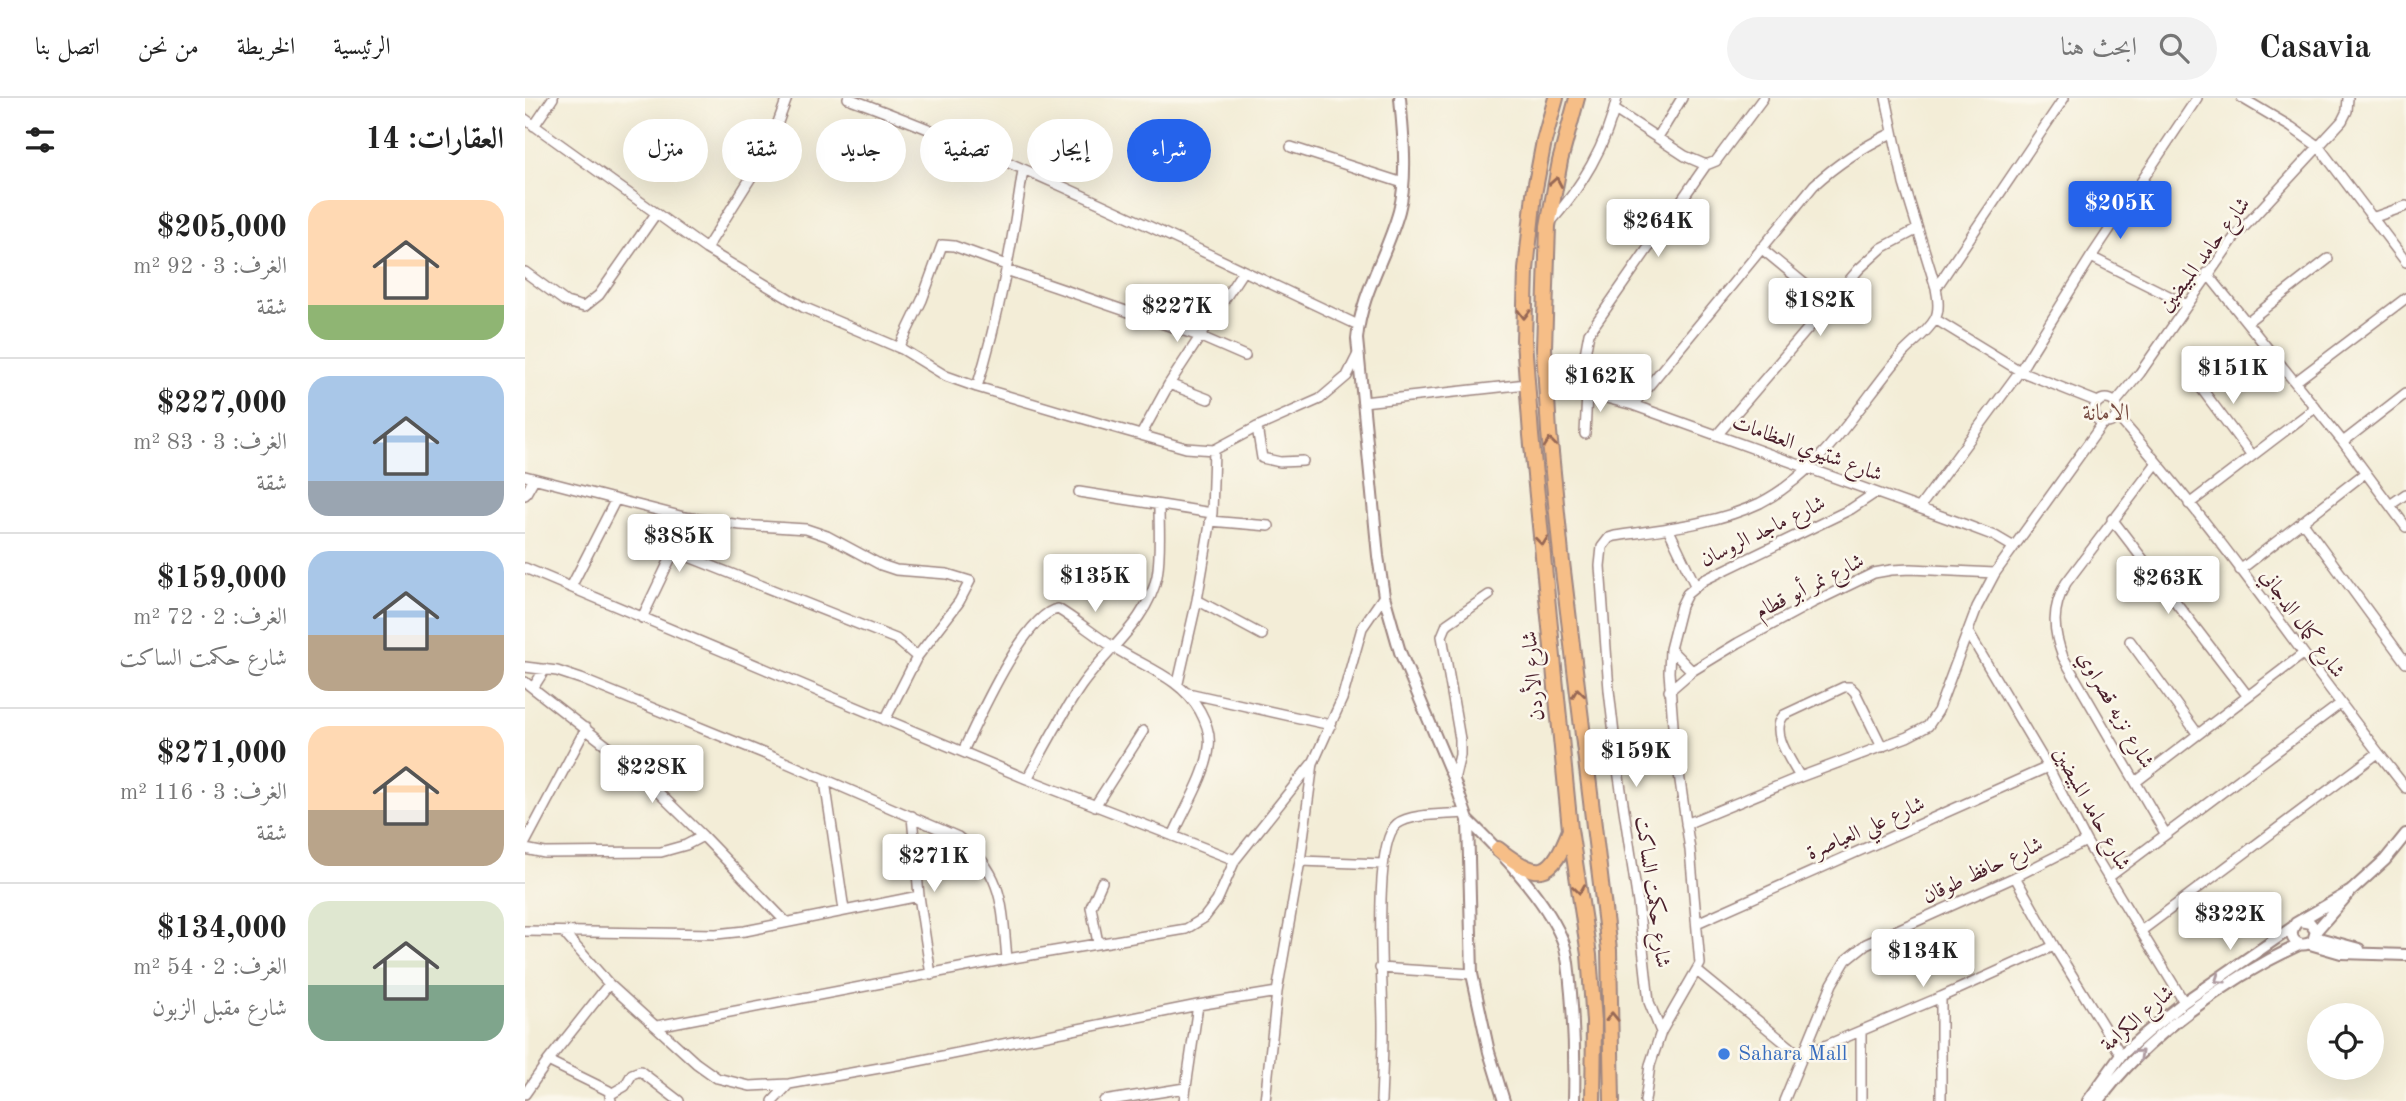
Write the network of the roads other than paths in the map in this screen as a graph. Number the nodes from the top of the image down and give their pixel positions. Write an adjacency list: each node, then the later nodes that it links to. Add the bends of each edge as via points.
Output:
1 (552, 98): 17 (street)
2 (787, 98): 31 (street, via 767,152)
3 (848, 98): 23 (street)
4 (1401, 98): 24 (street)
5 (1556, 98): 54 (highway, شارع الأردن, one-way to 54, via 1539,164 1529,246 1524,340)
6 (1577, 98): 28 (highway, شارع الأردن, one-way to 6)
7 (1617, 98): 15 (street)
8 (1682, 98): 19 (street)
9 (1763, 98): 22 (street, via 1716,161)
10 (2064, 98): 39 (street)
11 (2197, 98): 32 (street)
12 (2242, 98): 21 (street)
13 (2348, 98): 21 (street, شارع حامد المبيضين, via 2342,121)
14 (1888, 99): 18 (street)
15 (1615, 110): 19 (street); 28 (street, via 1590,170)
16 (525, 119): 17 (street)
17 (534, 126): 26 (street)
18 (1892, 133): 29 (street); 30 (street, via 1834,166)
19 (1658, 137): 22 (street)
20 (1291, 147): 24 (street)
21 (2319, 148): 27 (street); 38 (street, شارع حامد المبيضين)
22 (1706, 165): 56 (street, via 1594,322 1586,340)
23 (1023, 170): 35 (street); 36 (street)
24 (1403, 183): 45 (street, via 1400,209)
25 (2406, 206): 27 (street)
26 (655, 215): 31 (street); 37 (street, via 599,295 583,307 566,302)
27 (2372, 218): 34 (street)
28 (1548, 226): 199 (highway, شارع الأردن, one-way to 28, via 1609,950 1549,432 1544,348)
29 (1916, 230): 39 (street); 41 (street, via 1882,248)
30 (1761, 248): 41 (street); 61 (street)
31 (706, 249): 47 (street, via 803,307)
32 (2091, 257): 42 (street); 50 (street)
33 (2328, 259): 44 (street)
34 (2406, 262)
35 (1006, 267): 46 (street); 47 (street, via 942,245); 55 (street)
36 (1243, 271): 45 (street); 46 (street)
37 (525, 272)
38 (2207, 273): 42 (street, شارع حامد المبيضين); 44 (street)
39 (1936, 288): 43 (street)
40 (2406, 298): 52 (street)
41 (1829, 304): 69 (street)
42 (2187, 305): 60 (street, شارع حامد المبيضين)
43 (1935, 319): 50 (street); 75 (street, شارع حكمت الساكت)
44 (2247, 322): 52 (street)
45 (1358, 325): 49 (street)
46 (1199, 336): 48 (street); 53 (street)
47 (899, 348): 55 (street, via 937,372)
48 (1245, 356)
49 (1357, 356): 59 (street); 66 (street, via 1347,376 1320,399)
50 (2020, 370): 62 (street); 86 (street)
51 (2192, 376): 72 (street)
52 (2295, 382): 63 (street)
53 (1169, 384): 58 (street); 68 (street)
54 (1527, 384): 59 (street); 142 (highway, شارع الأردن, one-way to 142)
55 (977, 387): 68 (street)
56 (1587, 393): 61 (street, شارع شتيوي العظامات); 67 (street)
57 (2406, 393): 70 (street)
58 (1208, 399)
59 (1363, 402): 102 (street)
60 (2115, 403): 62 (street, via 2107,399); 64 (street)
61 (1633, 405): 69 (street, شارع شتيوي العظامات)
62 (2096, 406): 65 (street, via 2095,416)
63 (2315, 408): 70 (street); 72 (street)
64 (2117, 416): 65 (street); 74 (street, شارع كمال الدجاني)
65 (2103, 423): 94 (street)
66 (1257, 427): 71 (street); 73 (street, via 1262,458)
67 (1585, 433)
68 (1141, 435): 71 (street)
69 (1717, 435): 75 (street, شارع شتيوي العظامات)
70 (2343, 442): 76 (street)
71 (1214, 450): 88 (street)
72 (2251, 454): 83 (street)
73 (1303, 461)
74 (2156, 464): 83 (street, شارع كمال الدجاني); 89 (street, شارع نزيه قصراوي)
75 (1809, 469): 79 (street, شارع شتيوي العظامات); 93 (street, شارع حكمت الساكت, via 1760,503)
76 (2365, 473): 84 (street); 90 (street)
77 (529, 477): 81 (street); 82 (street)
78 (1079, 492): 85 (street)
79 (1875, 493): 86 (street, شارع شتيوي العظامات); 99 (street, شارع ماجد الروسان)
80 (2406, 494): 84 (street)
81 (525, 495)
82 (615, 501): 87 (street); 100 (street)
83 (2189, 504): 97 (street, شارع كمال الدجاني)
84 (2391, 505): 92 (street)
85 (1159, 506): 88 (street); 108 (street, via 1157,577 1137,618)
86 (1919, 508): 94 (street, شارع شتيوي العظامات, via 1985,531)
87 (684, 517): 95 (street); 111 (street, via 806,529 896,570 969,580 959,602)
88 (1211, 517): 91 (street); 103 (street)
89 (2112, 519): 120 (street); 136 (street, شارع نزيه قصراوي, via 2062,590 2054,622 2063,657)
90 (2302, 521): 97 (street); 112 (street)
91 (1269, 526)
92 (2406, 527)
93 (1668, 528): 99 (street); 181 (street, شارع حكمت الساكت, via 1609,538 1602,547 1600,566 1618,770 1649,1002)
94 (2013, 547): 98 (street)
95 (674, 551): 104 (street); 111 (street, via 896,639)
96 (525, 568): 100 (street)
97 (2240, 570): 110 (street, شارع كمال الدجاني)
98 (1995, 573): 105 (street); 115 (street, شارع نمر أبو قطام, via 1901,569 1874,573)
99 (1695, 585): 109 (street, شارع ماجد الروسان, via 1681,606)
100 (571, 587): 104 (street)
101 (1489, 595): 134 (street, via 1447,624 1443,633 1460,738)
102 (1384, 596): 123 (street, via 1362,628); 134 (street, via 1400,652)
103 (1197, 600): 106 (street); 116 (street)
104 (642, 618): 122 (street)
105 (1968, 632): 127 (street, via 1933,720 1921,731); 131 (street, شارع حامد المبيضين)
106 (1262, 635)
107 (2130, 641): 126 (street)
108 (1114, 648): 116 (street); 128 (street, via 1058,609 1048,612 1013,654); 133 (street, via 1071,701)
109 (1670, 649): 115 (street); 118 (street, شارع ماجد الروسان)
110 (2302, 654): 120 (street); 121 (street, شارع كمال الدجاني)
111 (917, 657): 122 (street)
112 (2406, 663)
113 (525, 667): 114 (street)
114 (545, 669): 117 (street); 135 (street, via 569,674)
115 (1692, 671): 118 (street, شارع نمر أبو قطام)
116 (1178, 683): 119 (street)
117 (529, 685): 124 (street)
118 (1669, 691): 141 (street, شارع ماجد الروسان)
119 (1188, 693): 123 (street); 146 (street, via 1207,727 1209,749)
120 (2247, 695): 126 (street)
121 (2340, 704): 129 (street, شارع كمال الدجاني); 143 (street)
122 (885, 720): 128 (street)
123 (1331, 725): 130 (street)
124 (586, 728): 145 (street, via 648,780); 148 (street)
125 (1143, 730): 138 (street)
126 (2197, 733): 136 (street)
127 (1882, 747): 132 (street); 132 (street, via 1854,690 1841,688 1780,721 1779,735)
128 (963, 751): 133 (street)
129 (2378, 753): 137 (street, شارع كمال الدجاني); 163 (street)
130 (1314, 761): 150 (street); 151 (street)
131 (2048, 767): 147 (street, شارع حامد المبيضين); 160 (street, شارع علي العياصرة)
132 (1800, 777): 141 (street)
133 (1027, 779): 138 (street)
134 (1454, 780): 140 (street)
135 (825, 781): 139 (street); 158 (street)
136 (2137, 781): 143 (street, شارع نزيه قصراوي)
137 (2406, 788)
138 (1095, 806): 146 (street)
139 (912, 816): 157 (street); 169 (street, via 958,836 988,867 1002,906)
140 (1467, 817): 149 (street); 152 (street, via 1412,817 1398,822 1389,834); 173 (street)
141 (1686, 824): 160 (street, شارع ماجد الروسان)
142 (1570, 829): 149 (highway, via 1560,855 1546,869 1521,867); 198 (highway, شارع الأردن, one-way to 198, via 1589,955)
143 (2165, 833): 154 (street)
144 (2406, 834): 156 (street, شارع الكرامة)
145 (703, 836): 148 (street, via 661,852 545,853); 159 (street)
146 (1173, 836): 150 (street)
147 (2086, 841): 153 (street, شارع حافظ طوقان); 154 (street, شارع حامد المبيضين)
148 (525, 846)
149 (1498, 849): 197 (street, via 1562,940 1576,1046)
150 (1235, 860): 166 (street, via 1217,901 1197,924)
151 (1300, 861): 152 (street); 175 (street)
152 (1383, 864): 170 (street)
153 (2015, 877): 167 (street); 183 (street, شارع حافظ طوقان, via 1856,951 1832,985)
154 (2109, 877): 163 (street, شارع حامد المبيضين)
155 (1102, 882): 166 (street, via 1091,907)
156 (2351, 891): 161 (street, شارع الكرامة); 165 (street, شارع الكرامة)
157 (919, 895): 158 (street); 172 (street)
158 (844, 910): 159 (street)
159 (785, 921): 164 (street, via 716,934)
160 (1697, 923): 171 (street, شارع ماجد الروسان)
161 (2296, 924): 165 (street, via 2310,923); 165 (street, via 2292,937); 177 (street, شارع الكرامة, one-way to 177)
162 (525, 931): 164 (street)
163 (2141, 931): 177 (street, شارع حامد المبيضين)
164 (564, 933): 174 (street)
165 (2310, 939): 168 (street, via 2341,953); 205 (street, شارع الكرامة, one-way to 165, via 2136,1056 2187,1014 2255,967)
166 (1098, 943): 169 (street)
167 (2054, 946): 176 (street); 182 (street)
168 (2406, 955)
169 (1007, 959): 172 (street)
170 (1380, 968): 173 (street); 195 (street)
171 (1697, 971): 181 (street, شارع ماجد الروسان); 183 (street)
172 (931, 975): 179 (street)
173 (1472, 975): 196 (street)
174 (609, 984): 179 (street); 184 (street)
175 (1277, 992): 178 (street); 188 (street)
176 (1941, 998): 180 (street); 203 (street)
177 (2184, 1002): 182 (street, شارع الكرامة)
178 (1198, 1005): 185 (street); 186 (street)
179 (657, 1026): 185 (street, via 717,1078 750,1086)
180 (1861, 1031): 183 (street); 202 (street)
181 (1661, 1032): 200 (street, شارع ماجد الروسان)
182 (2121, 1055): 204 (street, شارع الكرامة)
183 (1801, 1056): 201 (street, شارع حافظ طوقان)
184 (548, 1061): 187 (street); 189 (street, via 609,1091)
185 (789, 1084): 191 (street)
186 (1185, 1088): 192 (street); 193 (street)
187 (525, 1094)
188 (1266, 1097): 194 (street)
189 (611, 1098): 190 (street, via 640,1071)
190 (679, 1101)
191 (773, 1101)
192 (1104, 1101)
193 (1184, 1101)
194 (1254, 1101)
195 (1381, 1101)
196 (1504, 1101)
197 (1574, 1101)
198 (1593, 1101)
199 (1612, 1101)
200 (1645, 1101)
201 (1784, 1101)
202 (1861, 1101)
203 (1941, 1101)
204 (2088, 1101)
205 (2099, 1101)

